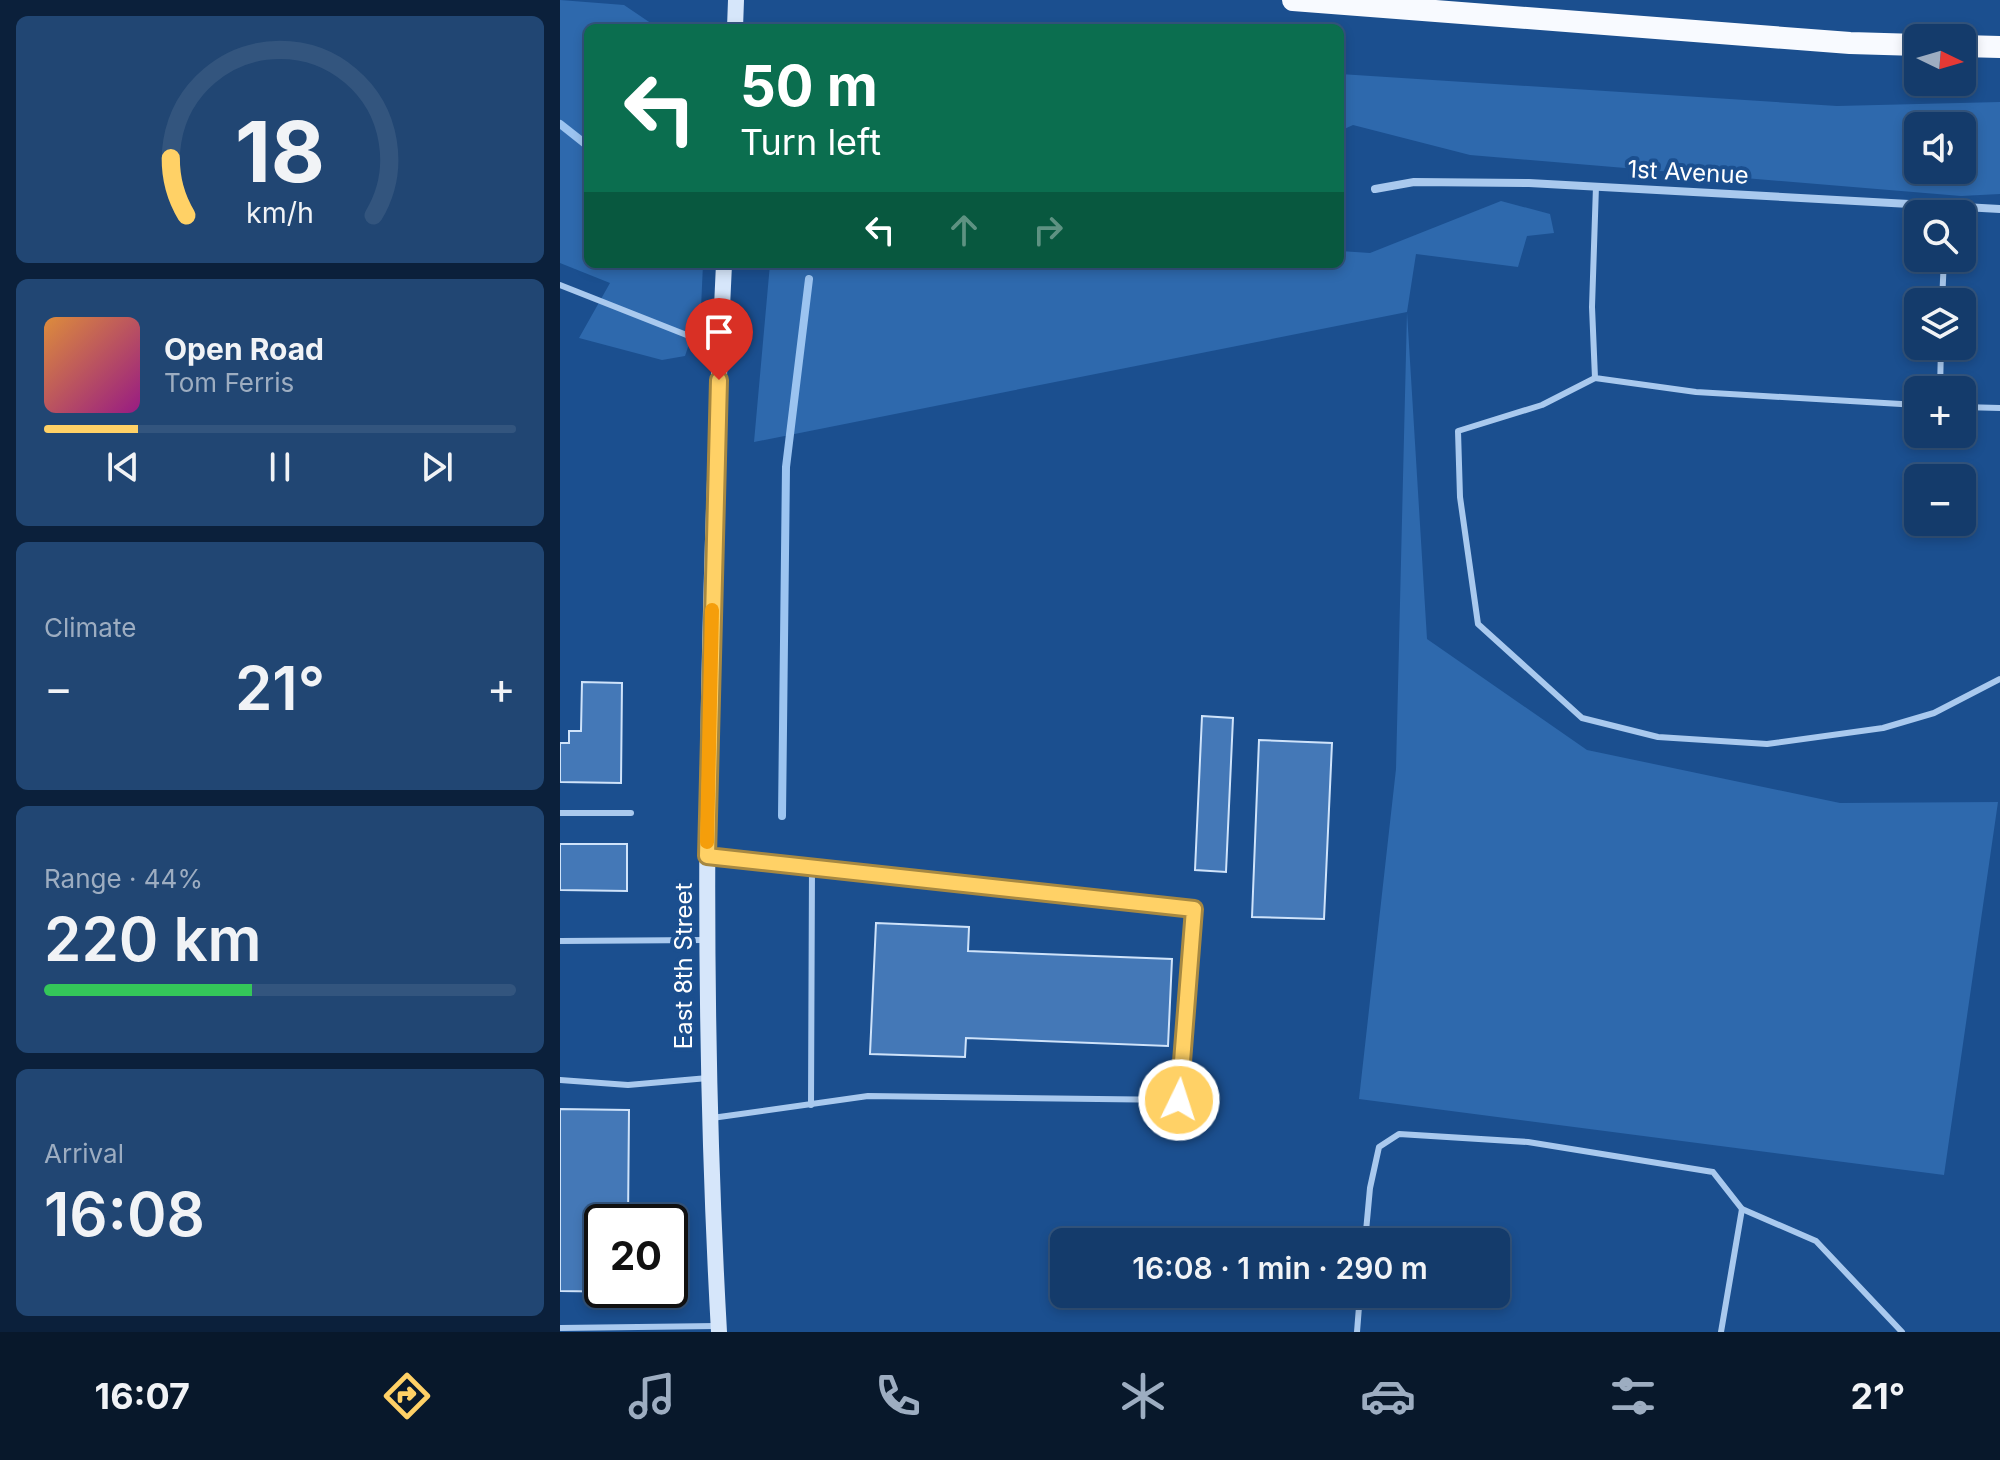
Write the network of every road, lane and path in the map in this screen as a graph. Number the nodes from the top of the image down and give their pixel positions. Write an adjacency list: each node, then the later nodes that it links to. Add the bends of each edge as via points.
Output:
1 (736, 0): 3 (main road)
2 (1293, 0): 4 (highway)
3 (735, 24)
4 (1904, 44)
5 (1976, 46): 6 (highway)
6 (2000, 47)
7 (1596, 186): 8 (street, 1st Avenue, via 1427,182); 9 (street, 1st Avenue); 15 (lane)
8 (1375, 189)
9 (1904, 207)
10 (1976, 209): 11 (street, 1st Avenue)
11 (2000, 209)
12 (724, 268): 14 (main road, East 8th Street)
13 (560, 285): 14 (lane)
14 (720, 349): 22 (main road, East 8th Street)
15 (1595, 378): 16 (lane, via 1696,392); 19 (lane, via 1542,405 1458,431 1460,497 1478,624 1582,718 1658,737 1767,744 1883,728 1934,713)
16 (1904, 404)
17 (1976, 407): 18 (lane)
18 (2000, 408)
19 (2000, 679)
20 (560, 813): 21 (lane)
21 (631, 813)
22 (707, 856): 23 (lane); 24 (main road, East 8th Street)
23 (812, 867): 28 (lane); 28 (lane, via 1194,909 1179,1100 868,1096)
24 (705, 940): 25 (lane); 26 (main road, East 8th Street)
25 (560, 941)
26 (708, 1078): 27 (lane, via 628,1085); 29 (main road, East 8th Street)
27 (560, 1080)
28 (811, 1105): 29 (lane)
29 (709, 1119): 34 (main road, East 8th Street)
30 (1742, 1209): 31 (lane, via 1713,1172 1528,1142 1399,1134 1379,1147); 36 (lane); 37 (lane, via 1816,1241)
31 (1366, 1228)
32 (1359, 1308): 35 (lane)
33 (560, 1328): 34 (lane)
34 (719, 1329)
35 (1357, 1332)
36 (1721, 1332)
37 (1902, 1332)

